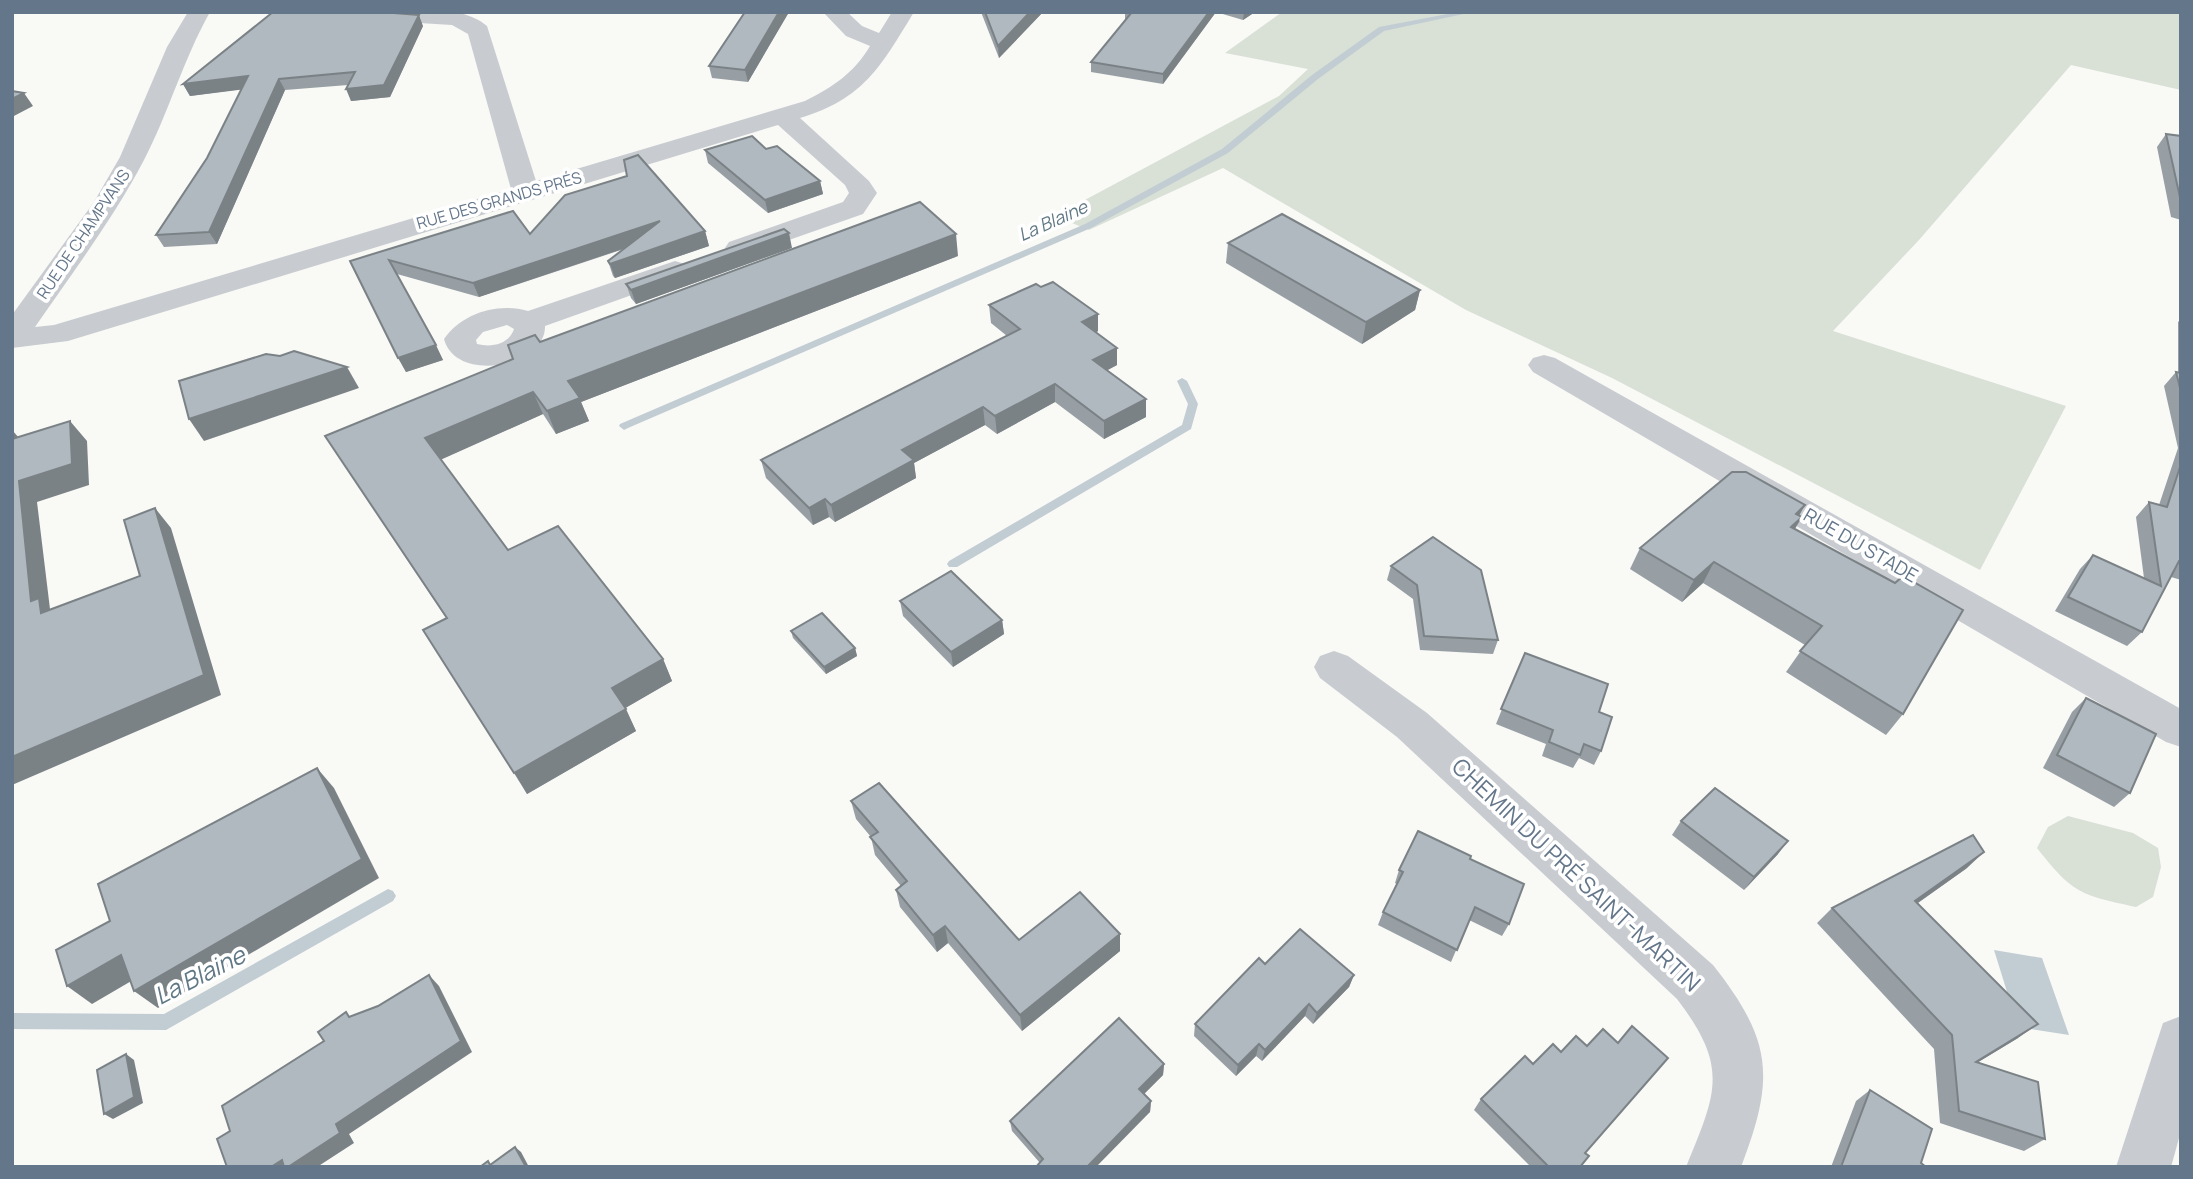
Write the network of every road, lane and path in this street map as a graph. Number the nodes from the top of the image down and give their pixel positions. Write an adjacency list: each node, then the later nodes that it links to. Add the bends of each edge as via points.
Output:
1 (199, 12): 9 (street, RUE DE CHAMPVANS, via 107,203)
2 (834, 12): 5 (street, via 854,31)
3 (903, 12): 5 (street, RUE DES GRANDS PRÉS)
4 (394, 16): 7 (street, via 460,20 479,31)
5 (884, 44): 6 (street, RUE DES GRANDS PRÉS, via 854,85 831,99)
6 (783, 116): 7 (street, RUE DES GRANDS PRÉS); 12 (street, via 856,181 865,212 703,260 525,332)
7 (525, 191): 8 (street, RUE DES GRANDS PRÉS)
8 (126, 312): 9 (street); 10 (street, RUE DES GRANDS PRÉS)
9 (22, 313): 11 (street, RUE DE CHAMPVANS)
10 (57, 334): 11 (street, RUE DES GRANDS PRÉS); 13 (street, RUE DES GRANDS PRÉS)
11 (12, 338)
12 (557, 342)
13 (12, 365)
14 (1544, 365): 16 (street, RUE DU STADE)
15 (1335, 667): 18 (street, CHEMIN DU PRÉ SAINT-MARTIN, via 1412,725 1715,1005 1738,1056 1740,1089)
16 (2181, 730)
17 (2181, 1041): 19 (street)
18 (1713, 1167)
19 (2143, 1167)

